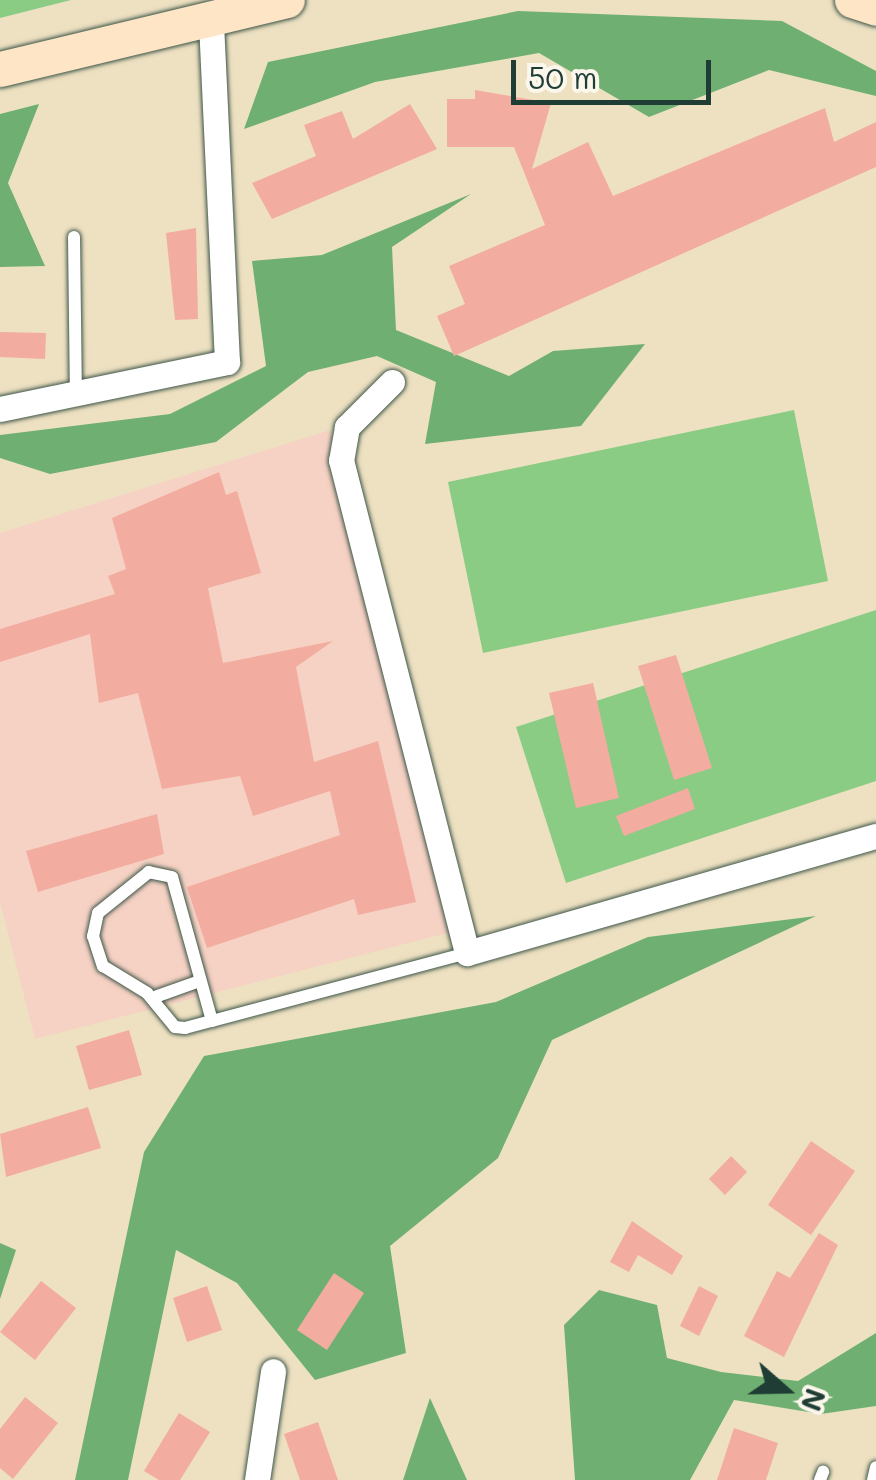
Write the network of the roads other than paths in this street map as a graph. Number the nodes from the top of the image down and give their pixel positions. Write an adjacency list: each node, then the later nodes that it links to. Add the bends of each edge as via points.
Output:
1 (287, 0): 4 (main road)
2 (852, 0): 3 (main road)
3 (876, 8)
4 (211, 18): 5 (main road); 8 (street, via 227,362)
5 (0, 69)
6 (74, 237): 8 (lane)
7 (392, 382): 11 (street, via 348,427 341,460)
8 (76, 396): 9 (street)
9 (0, 409)
10 (876, 836): 11 (street)
11 (467, 953): 14 (lane)
12 (196, 982): 13 (lane); 13 (lane, via 172,876 149,872 98,913 93,936 102,966); 14 (lane)
13 (152, 998): 14 (lane, via 175,1027)
14 (212, 1021)
15 (273, 1371): 17 (street)
16 (876, 1466): 18 (lane)
17 (257, 1480)
18 (872, 1480)

